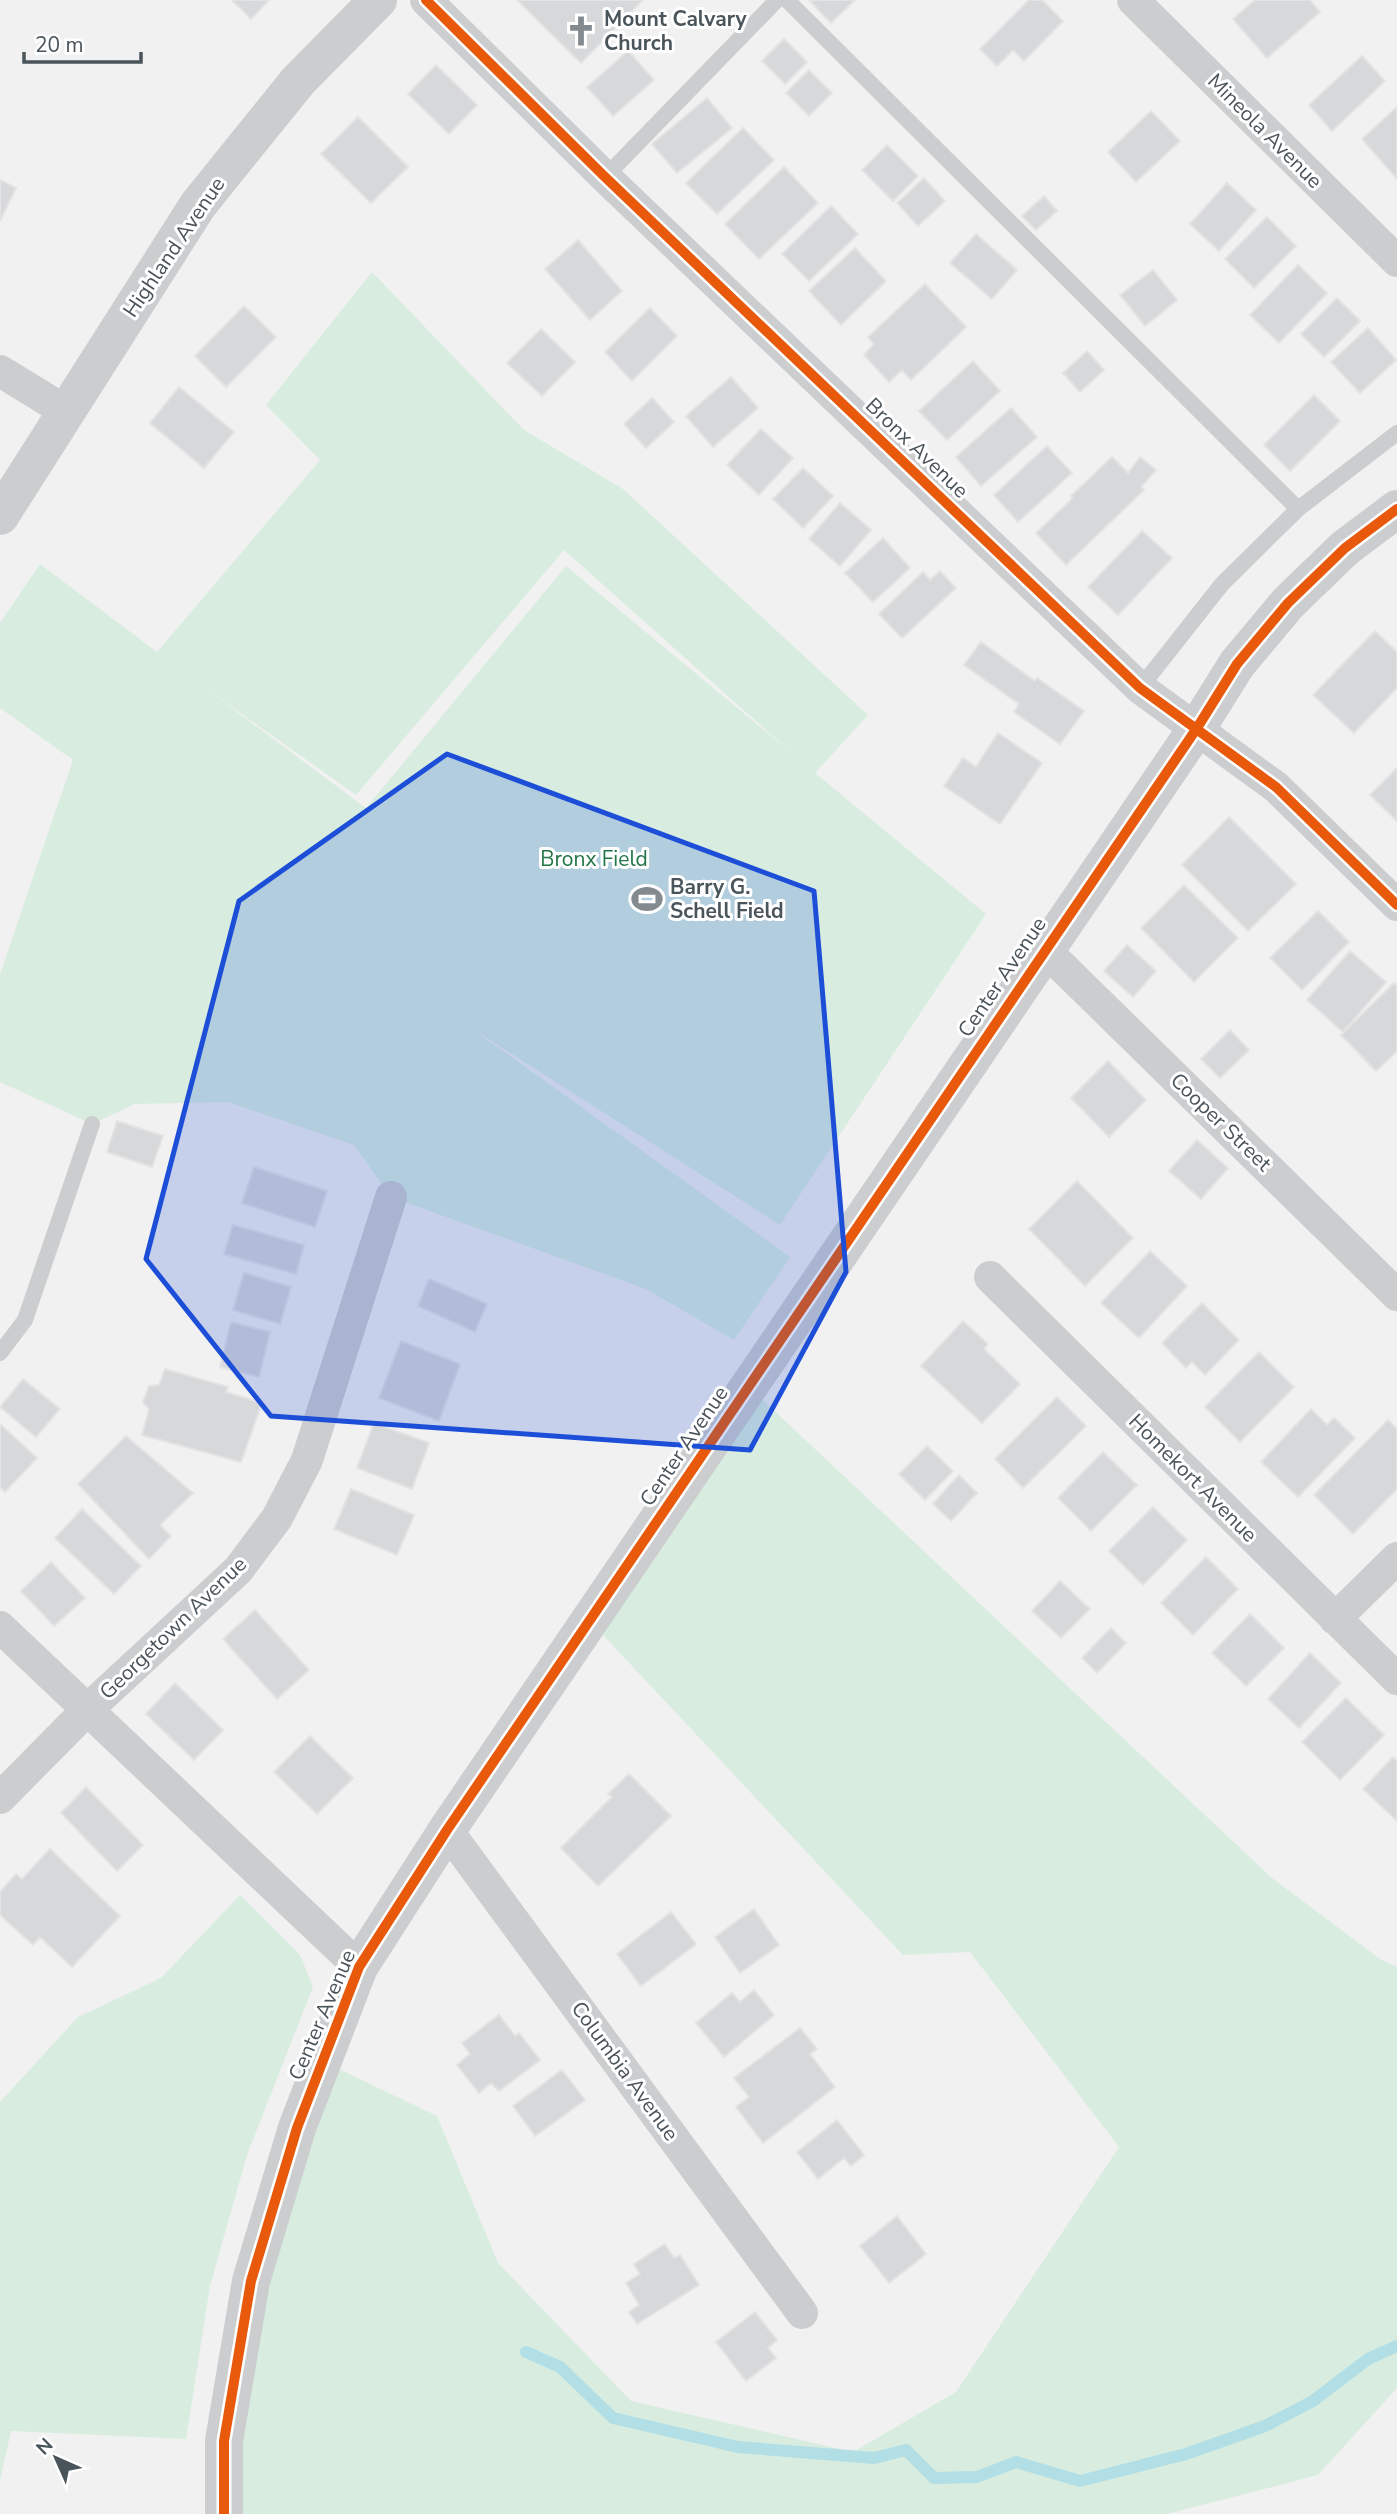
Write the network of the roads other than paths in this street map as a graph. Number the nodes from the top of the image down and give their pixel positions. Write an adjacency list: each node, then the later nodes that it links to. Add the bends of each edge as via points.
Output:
1 (378, 0): 9 (street, Highland Avenue, via 298,81 198,205)
2 (426, 0): 6 (street, Bronx Avenue)
3 (777, 0): 6 (lane)
4 (787, 0): 11 (lane)
5 (1133, 0): 7 (street, Mineola Avenue)
6 (605, 177): 14 (street, Bronx Avenue)
7 (1397, 261)
8 (0, 372): 9 (street)
9 (67, 412): 13 (street, Highland Avenue)
10 (1397, 433): 11 (lane)
11 (1298, 509): 14 (lane, via 1222,584)
12 (1397, 509): 15 (street, Center Avenue, via 1345,548 1288,603 1237,664)
13 (0, 516)
14 (1140, 688): 15 (street, Bronx Avenue)
15 (1197, 727): 16 (street, Bronx Avenue, via 1276,787); 17 (street, Center Avenue)
16 (1397, 905)
17 (1044, 950): 21 (street, Cooper Street); 29 (street, Center Avenue)
18 (92, 1124): 22 (lane, via 25,1320)
19 (391, 1197): 27 (street, Georgetown Avenue, via 307,1460 277,1518 238,1570)
20 (990, 1277): 24 (street, Homekort Avenue)
21 (1397, 1295)
22 (0, 1353)
23 (1397, 1558): 24 (street)
24 (1335, 1619): 26 (street, Homekort Avenue)
25 (0, 1628): 27 (street)
26 (1397, 1679)
27 (87, 1710): 28 (street, Georgetown Avenue); 30 (street)
28 (0, 1798)
29 (447, 1830): 30 (street, Center Avenue); 31 (street, Columbia Avenue)
30 (359, 1967): 32 (street, Center Avenue, via 297,2128 251,2281 223,2441)
31 (802, 2313)
32 (224, 2514)

